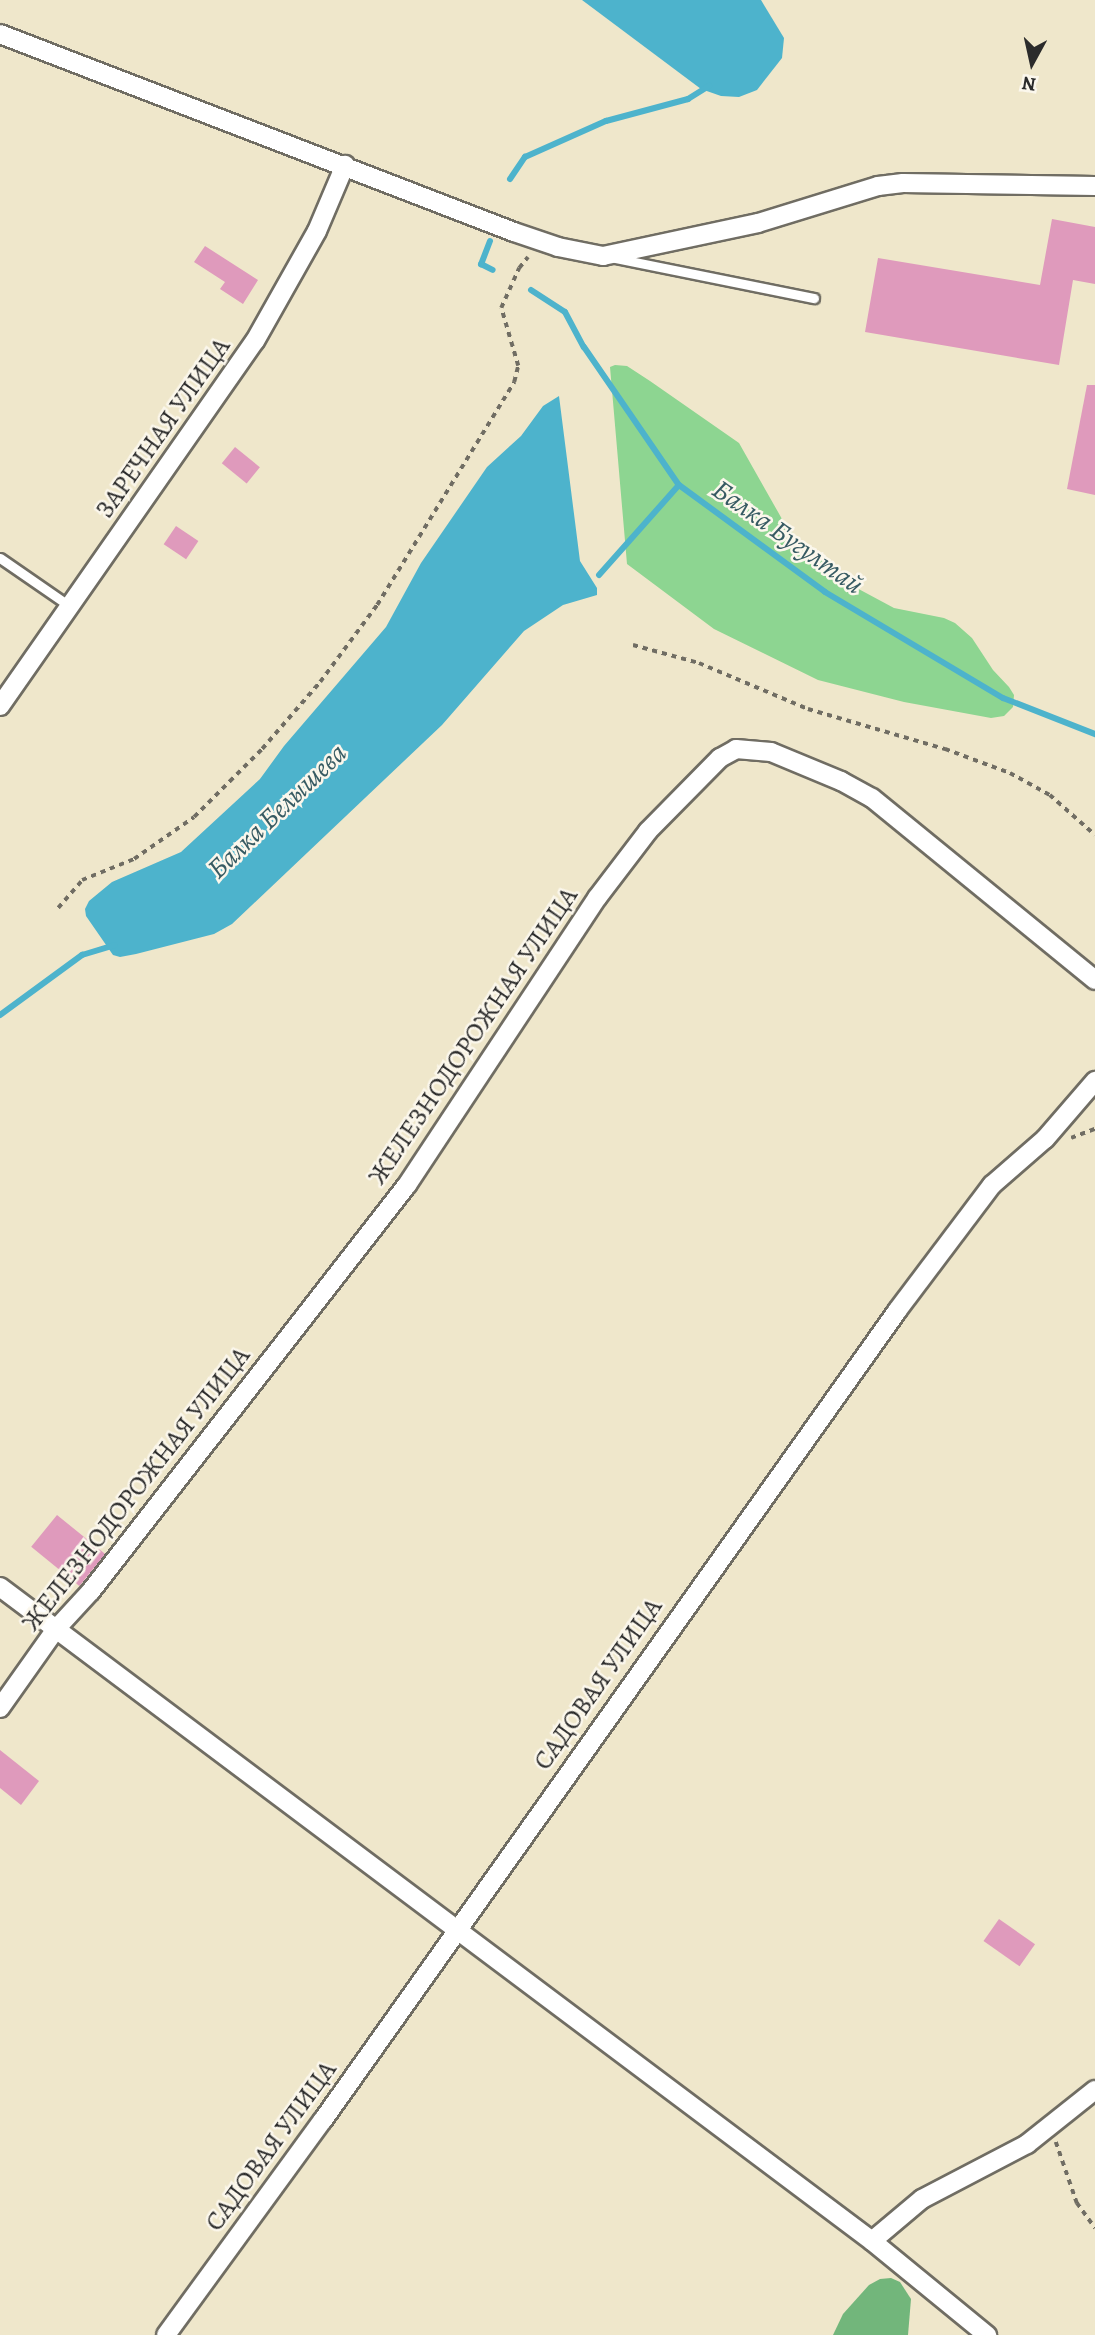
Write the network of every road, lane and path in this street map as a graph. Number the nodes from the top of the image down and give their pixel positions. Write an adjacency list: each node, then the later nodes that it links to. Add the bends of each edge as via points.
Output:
1 (0, 34): 2 (street)
2 (345, 165): 4 (street); 8 (street, ЗАРЕЧНАЯ УЛИЦА, via 317,231 256,341)
3 (1095, 186): 5 (street, via 877,186 758,223)
4 (544, 242): 5 (street); 12 (path, via 519,268 502,308 518,366 514,382 377,605 262,749 194,817 134,859 82,880)
5 (603, 256): 6 (lane)
6 (814, 298)
7 (0, 558): 8 (lane)
8 (71, 607): 10 (street, ЗАРЕЧНАЯ УЛИЦА)
9 (633, 645): 11 (path, via 699,663 808,709 1010,773 1050,795)
10 (0, 706)
11 (1095, 835)
12 (58, 908)
13 (1095, 979): 16 (street, ЖЕЛЕЗНОДОРОЖНАЯ УЛИЦА, via 872,799 771,752 736,749 720,758 648,831 597,898 407,1185 100,1580)
14 (1095, 1081): 18 (street, САДОВАЯ УЛИЦА, via 1045,1139 992,1185)
15 (0, 1587): 16 (street)
16 (56, 1629): 17 (street, ЖЕЛЕЗНОДОРОЖНАЯ УЛИЦА); 18 (street)
17 (0, 1708)
18 (457, 1929): 22 (street); 23 (street, САДОВАЯ УЛИЦА)
19 (1095, 2091): 20 (street)
20 (1051, 2127): 21 (path, via 1068,2183); 22 (street, via 999,2161 922,2199)
21 (1095, 2228)
22 (872, 2241): 24 (street)
23 (166, 2335)
24 (987, 2335)

